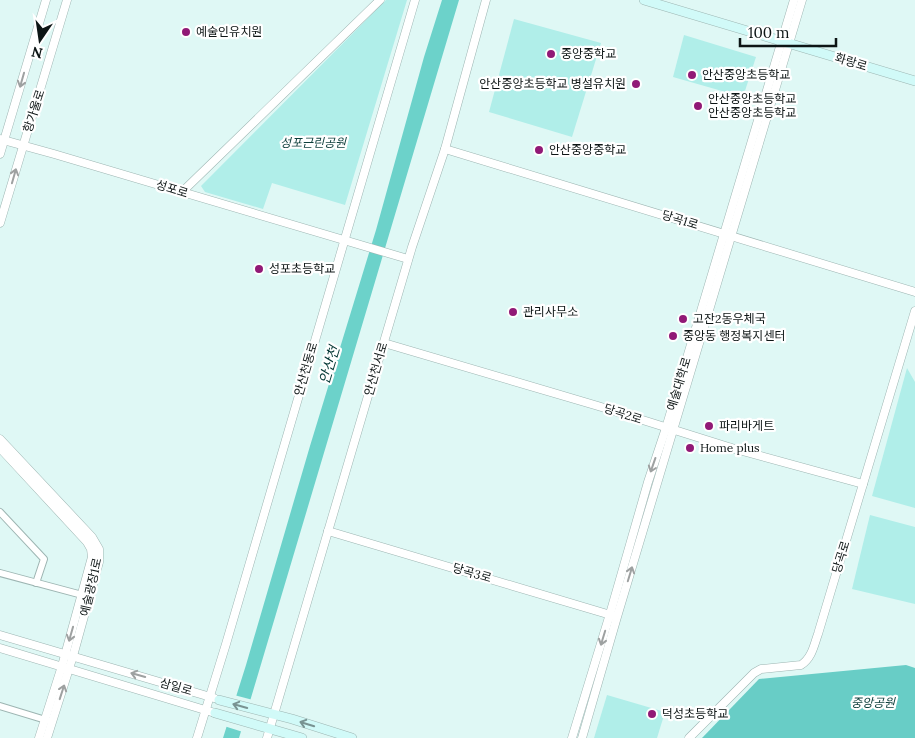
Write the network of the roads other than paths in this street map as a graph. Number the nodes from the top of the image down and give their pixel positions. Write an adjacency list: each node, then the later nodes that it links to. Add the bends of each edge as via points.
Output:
1 (46, 0): 11 (street, 항가울로, one-way to 11)
2 (67, 0): 12 (street, 항가울로)
3 (380, 0): 15 (street)
4 (415, 0): 18 (street, 안산천동로)
5 (486, 0): 13 (street, 안산천서로)
6 (644, 0): 9 (main road, 화랑로)
7 (794, 0): 9 (street, 예술대학로)
8 (802, 0): 9 (street, 예술대학로)
9 (785, 42): 10 (main road, 화랑로); 17 (street, 예술대학로)
10 (915, 81)
11 (2, 140): 12 (street, 성포로); 14 (street, 항가울로)
12 (22, 146): 15 (street, 성포로); 16 (street, 항가울로, one-way to 12)
13 (445, 149): 17 (street, 당곡1로); 19 (street, 안산천서로)
14 (0, 154)
15 (182, 192): 18 (street, 성포로)
16 (0, 223)
17 (727, 235): 20 (street, 당곡1로); 23 (street, 예술대학로)
18 (344, 239): 19 (street, 성포로); 37 (street, 안산천동로)
19 (408, 259): 22 (street, 안산천서로)
20 (915, 292)
21 (915, 311): 26 (street, 당곡로)
22 (384, 342): 23 (street, 당곡2로); 28 (street, 안산천서로)
23 (669, 429): 26 (street, 당곡2로); 32 (street, 예술대학로)
24 (0, 439): 31 (street, 예술광장1로, via 92,537 99,549 99,562)
25 (0, 448): 31 (street, 예술광장1로, via 88,542 92,557)
26 (863, 484): 52 (street, 당곡로, via 810,657 801,665 761,669 754,673)
27 (0, 512): 30 (street, via 44,559)
28 (328, 531): 32 (street, 당곡3로); 41 (street, 안산천서로)
29 (0, 574): 30 (street)
30 (36, 583): 31 (street)
31 (86, 596): 35 (street, 예술광장1로)
32 (613, 616): 50 (street, 예술대학로, one-way to 50); 51 (street, 예술대학로)
33 (0, 635): 35 (street, 삼일로)
34 (0, 648): 36 (street, 삼일로)
35 (69, 655): 36 (street, 예술광장1로); 37 (street, 삼일로, one-way to 35)
36 (66, 667): 39 (street, 삼일로); 42 (street, 예술광장1로)
37 (214, 698): 39 (street, 안산천동로); 41 (main road, 삼일로, one-way to 37)
38 (0, 706): 42 (street)
39 (205, 710): 40 (street, 삼일로); 46 (street, 안산천동로)
40 (215, 713): 43 (main road, 삼일로)
41 (274, 715): 43 (street, 안산천서로); 49 (main road, 삼일로, one-way to 41)
42 (48, 721): 44 (street, 예술광장1로); 45 (street, 예술광장1로)
43 (270, 729): 47 (street, 안산천서로); 48 (main road, 삼일로)
44 (39, 738)
45 (47, 738)
46 (197, 738)
47 (267, 738)
48 (302, 738)
49 (352, 738)
50 (572, 738)
51 (582, 738)
52 (689, 738)

